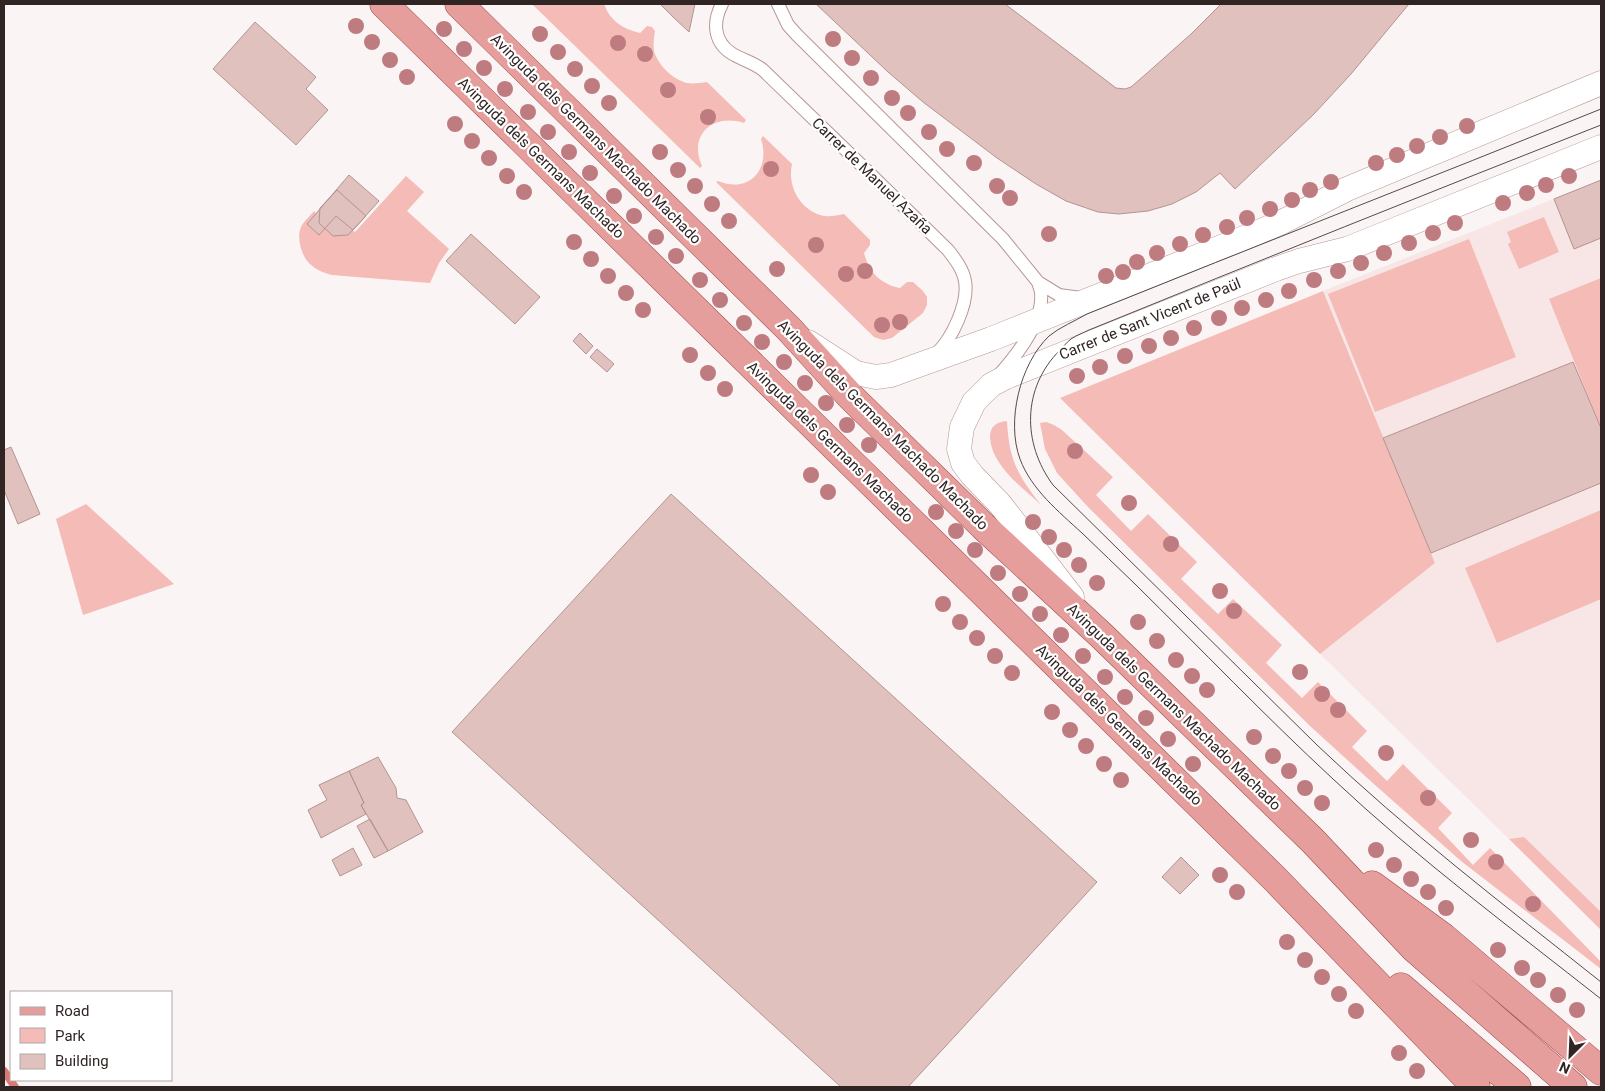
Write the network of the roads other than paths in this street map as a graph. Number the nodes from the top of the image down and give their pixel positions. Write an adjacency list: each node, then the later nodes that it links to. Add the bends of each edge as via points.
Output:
1 (384, 4): 15 (main road, Avinguda dels Germans Machado)
2 (459, 4): 10 (main road, Avinguda dels Germans Machado Machado)
3 (722, 4): 11 (lane, Carrer de Manuel Azaña, via 715,24 722,46 761,68 959,264 966,294 959,315 947,342)
4 (778, 4): 7 (lane, via 797,35 1003,239)
5 (1601, 83): 8 (street, via 1347,189 1280,224)
6 (1601, 148): 12 (street, Carrer de Sant Vicent de Paül, via 1347,249 1276,269 1006,376)
7 (1038, 282): 8 (lane, via 1059,296); 9 (lane, via 1041,294)
8 (1096, 296): 9 (street)
9 (1036, 320): 11 (street); 12 (lane, via 1019,350)
10 (789, 329): 11 (street, via 856,373 891,376); 13 (main road, Avinguda dels Germans Machado Machado, via 851,397)
11 (919, 366)
12 (991, 385): 13 (street, Carrer de Sant Vicent de Paül, via 974,402 962,428 959,450 964,464 1000,504)
13 (1102, 636): 14 (main road, Avinguda dels Germans Machado Machado)
14 (1313, 841): 16 (main road, via 1443,937); 19 (main road, via 1414,948)
15 (1276, 880): 17 (main road, Avinguda dels Germans Machado); 18 (main road, Avinguda dels Germans Machado)
16 (1601, 1071)
17 (1476, 1087)
18 (1517, 1087)
19 (1573, 1087)

